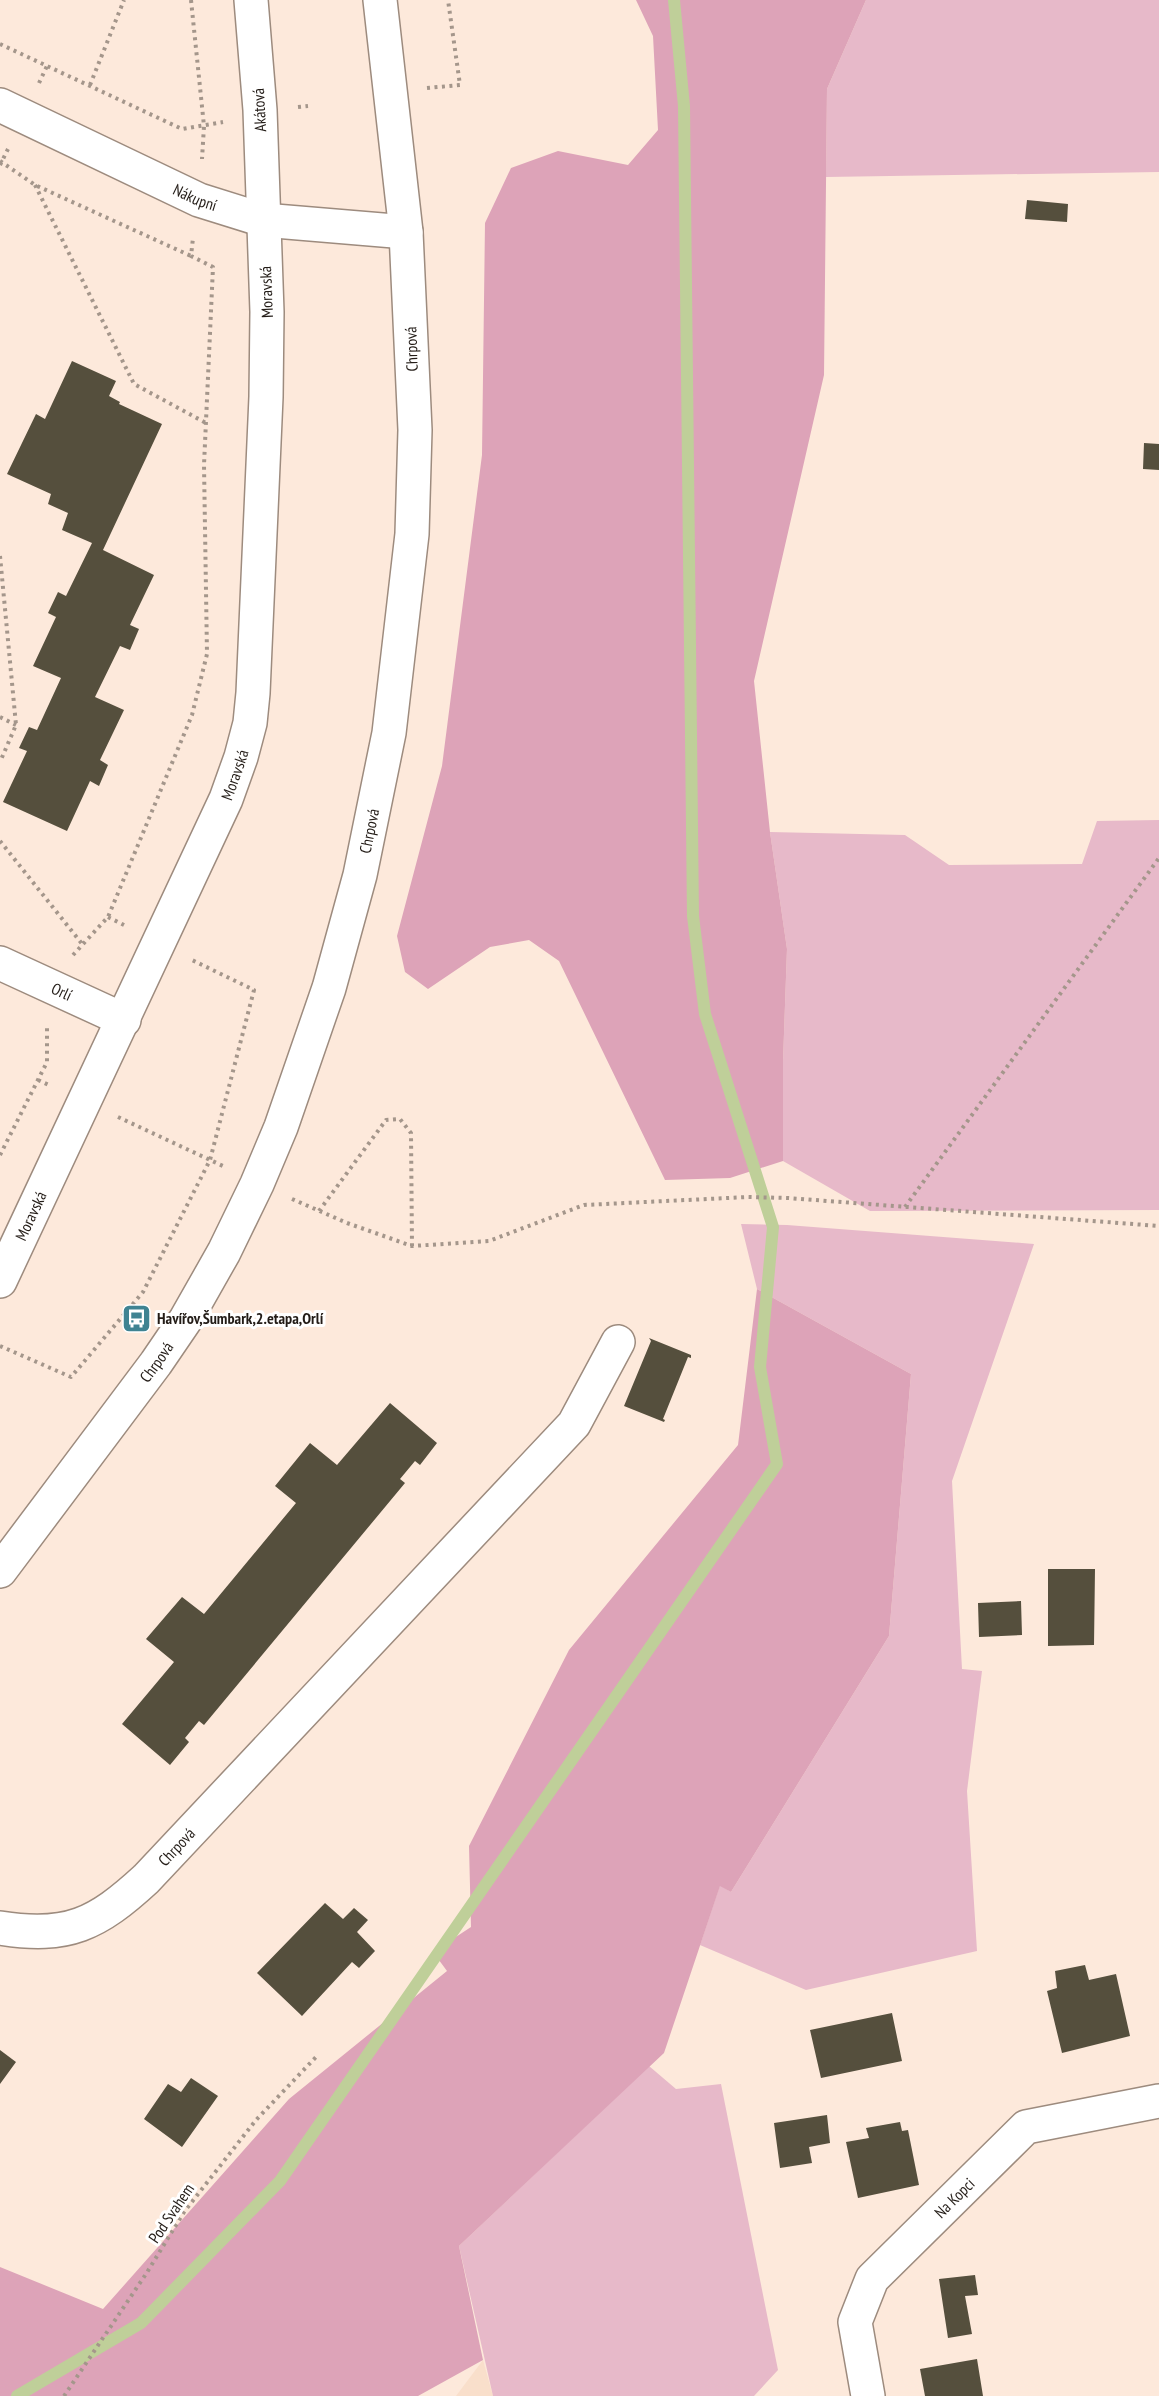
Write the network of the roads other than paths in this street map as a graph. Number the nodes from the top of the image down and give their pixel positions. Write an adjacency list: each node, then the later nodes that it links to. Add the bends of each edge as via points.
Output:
1 (251, 0): 4 (street, Akátová)
2 (380, 0): 5 (street, Chrpová)
3 (0, 105): 4 (street, Nákupní, via 199,200)
4 (263, 220): 5 (street, Nákupní); 7 (street, Moravská, via 266,397 250,723 225,799)
5 (406, 232): 10 (street, Chrpová, via 415,430 412,534 389,733 360,875 329,988 281,1127 213,1272 156,1363)
6 (0, 963): 7 (street, Orlí)
7 (124, 1020): 8 (street, Moravská)
8 (0, 1281)
9 (618, 1342): 11 (street, Chrpová, via 574,1424 146,1879 121,1902 87,1923 47,1932)
10 (0, 1571)
11 (0, 1928)
12 (1159, 2101): 13 (street, Na Kopci, via 1026,2127 872,2279 855,2322)
13 (868, 2396)

